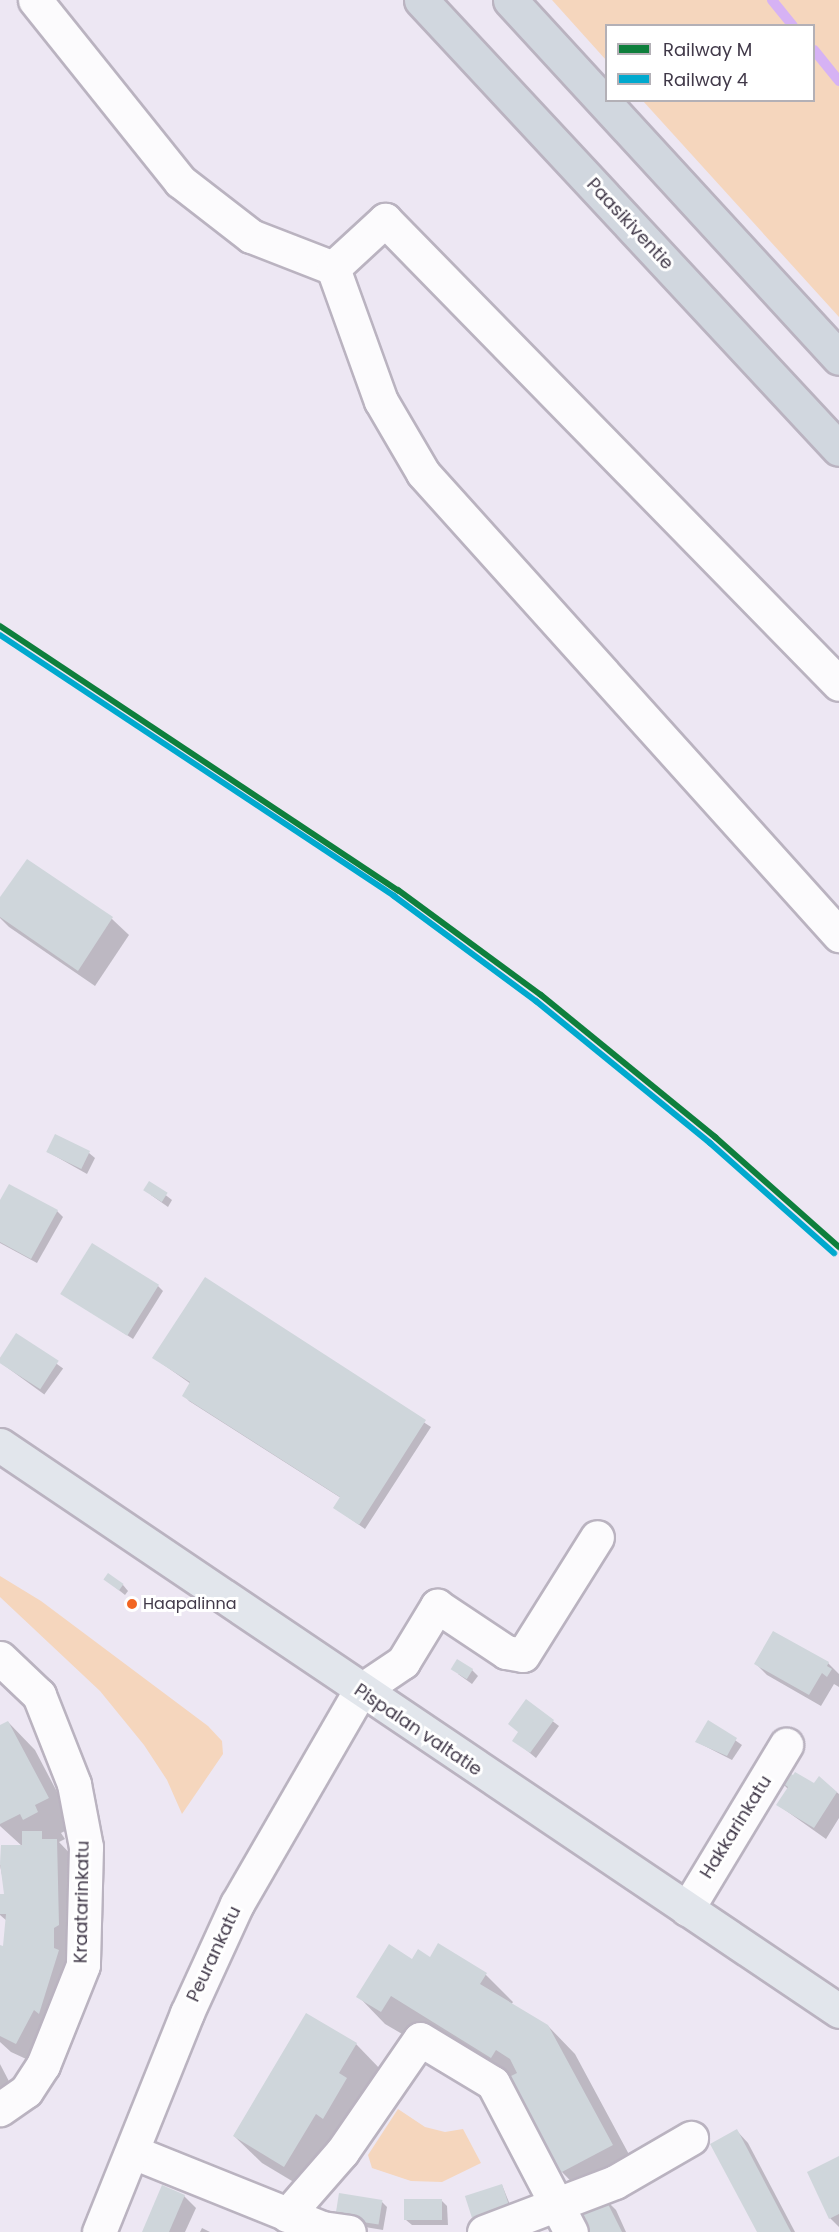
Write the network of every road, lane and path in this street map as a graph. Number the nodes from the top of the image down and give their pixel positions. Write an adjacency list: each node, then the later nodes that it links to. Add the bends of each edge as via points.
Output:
1 (35, 0): 4 (street, via 180,181 251,236)
2 (421, 0): 6 (highway, Paasikiventie)
3 (510, 0): 5 (highway)
4 (333, 268): 7 (street, via 385,220); 8 (street, via 381,401 423,473)
5 (839, 358)
6 (839, 449)
7 (839, 684)
8 (839, 935)
9 (0, 1445): 12 (main road, Pispalan valtatie)
10 (597, 1537): 12 (street, via 523,1655 506,1652 437,1606 403,1662)
11 (0, 1658): 16 (street, Kraatarinkatu, via 39,1695 74,1784 86,1846 83,1965 43,2065 26,2091)
12 (360, 1691): 14 (main road, Pispalan valtatie); 18 (street, Peurankatu, via 237,1904 187,2013)
13 (786, 1745): 14 (street, Hakkarinkatu)
14 (687, 1909): 15 (main road, Pispalan valtatie)
15 (839, 2011)
16 (0, 2109)
17 (691, 2138): 20 (street, via 615,2182)
18 (133, 2152): 19 (street); 21 (street, Peurankatu)
19 (287, 2215): 20 (street, via 342,2152 420,2039 493,2083); 22 (street, via 322,2228)
20 (565, 2219): 23 (street)
21 (99, 2232)
22 (349, 2232)
23 (484, 2232)

